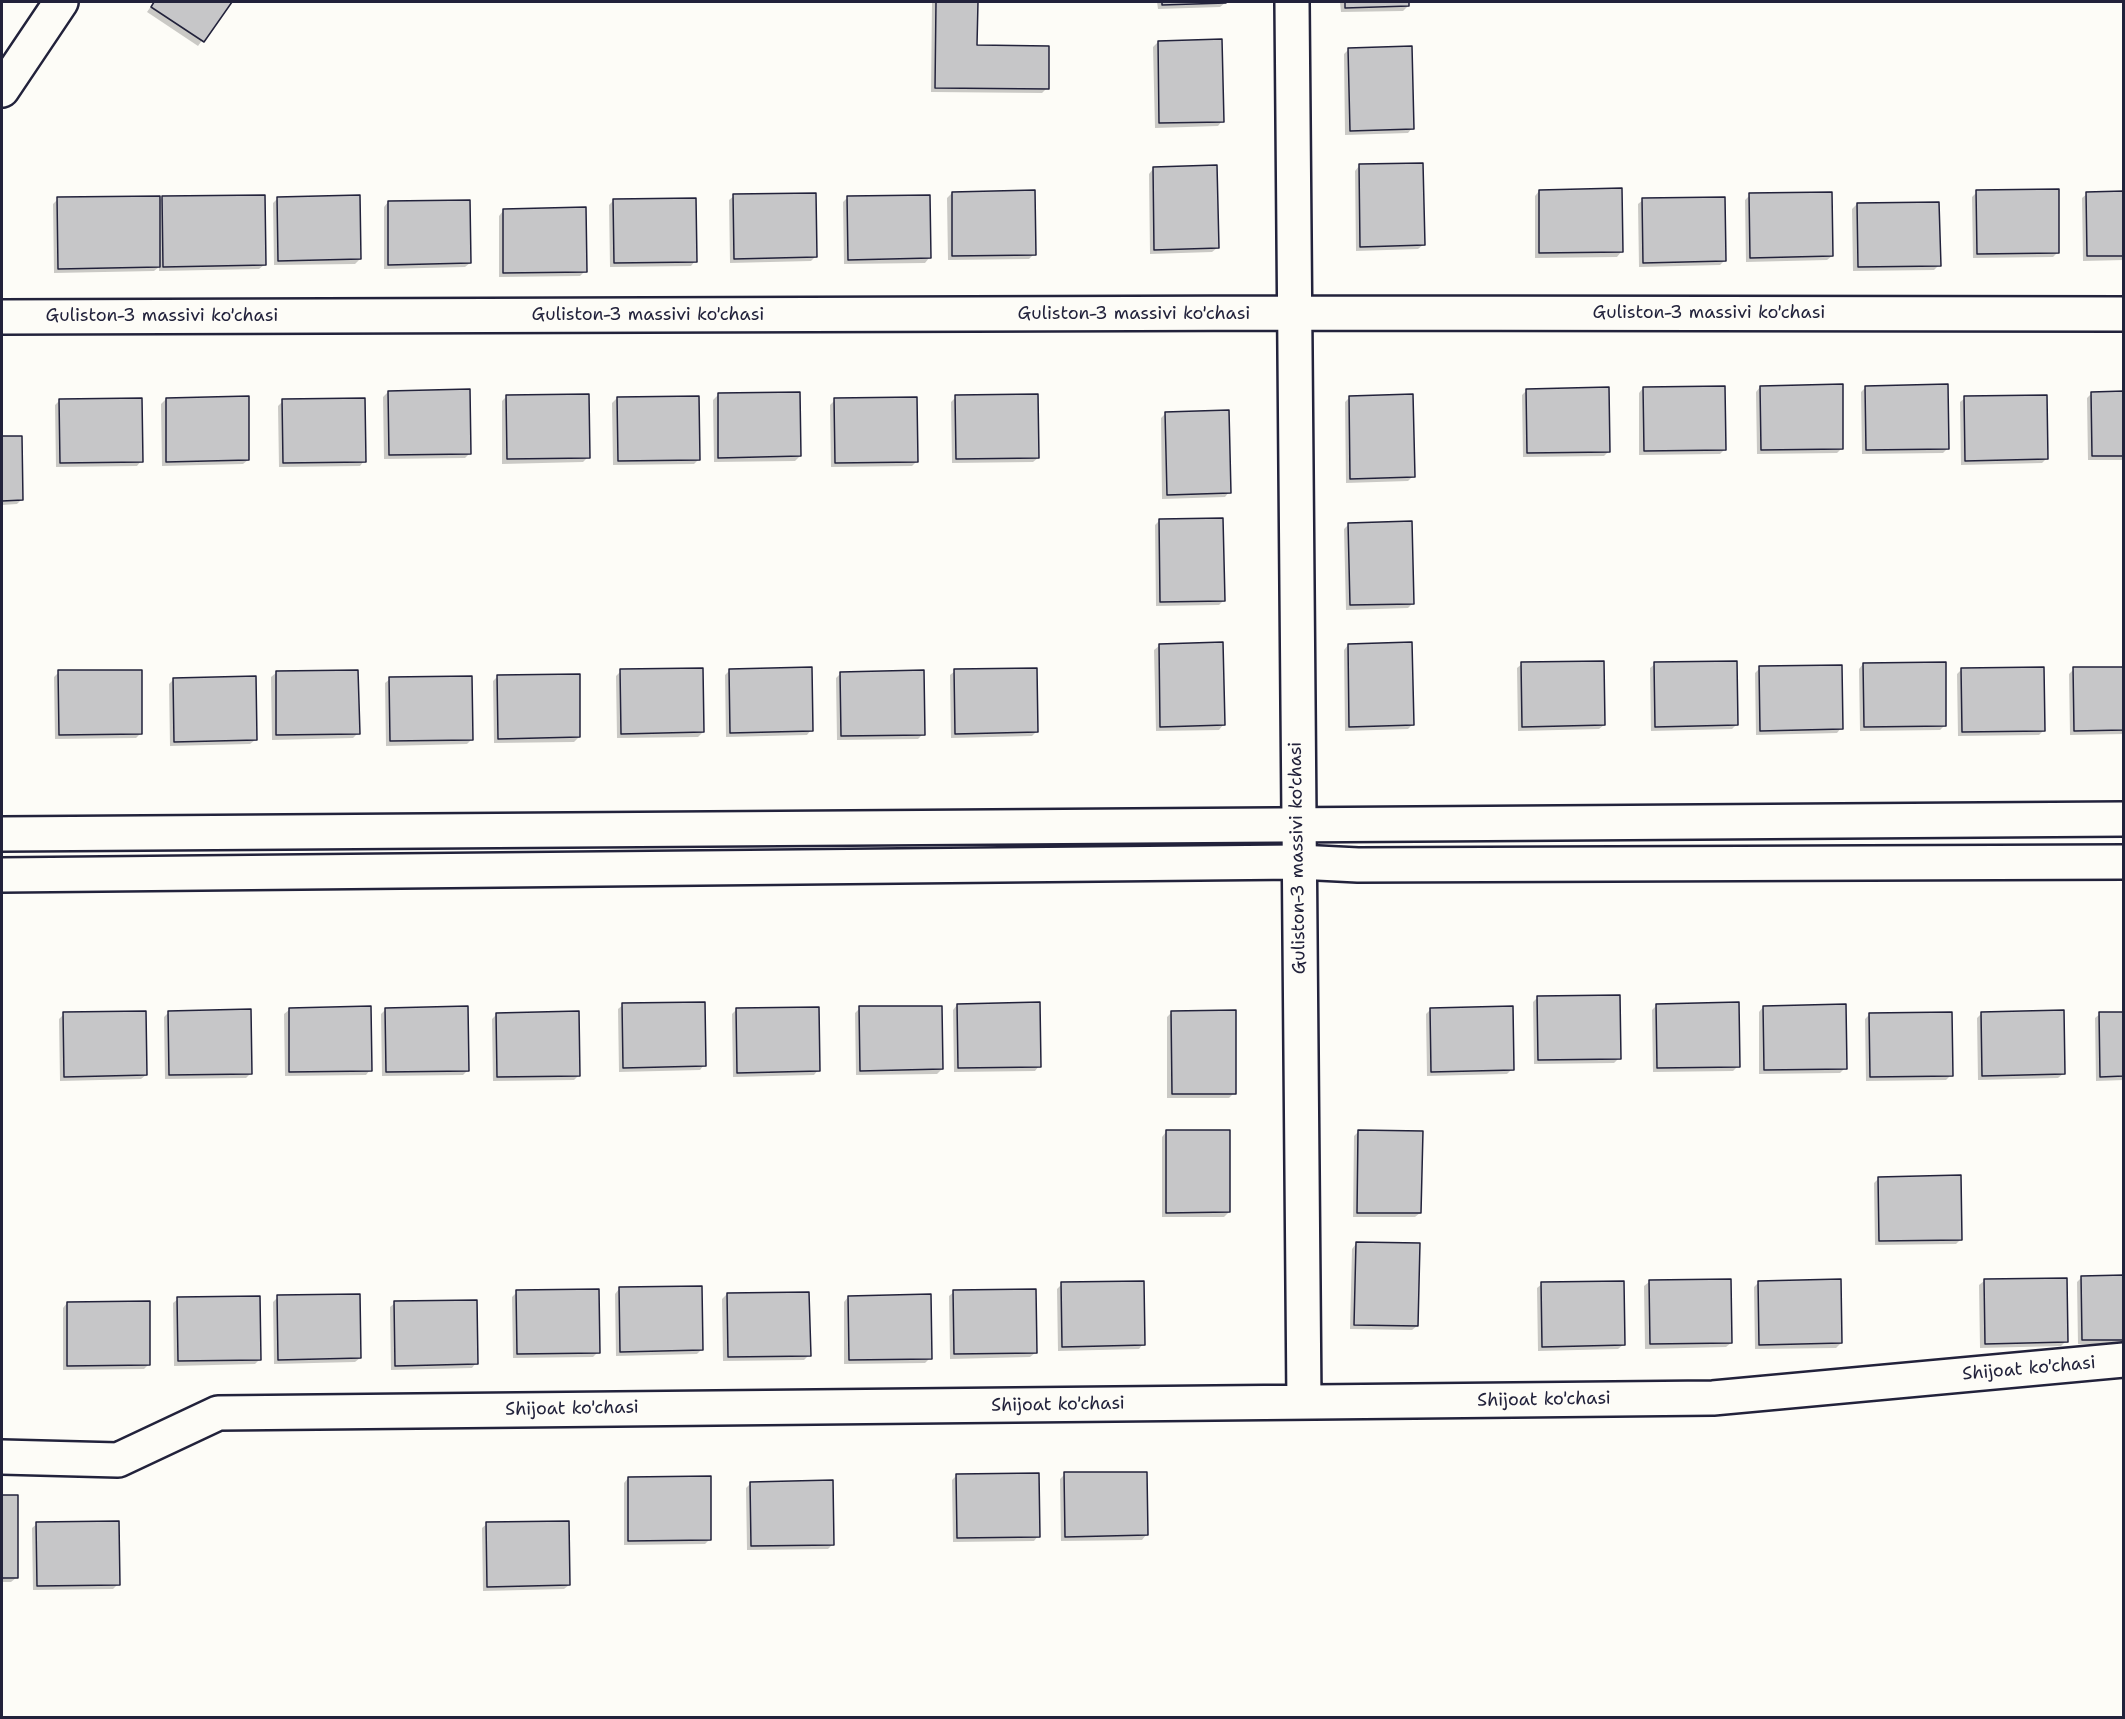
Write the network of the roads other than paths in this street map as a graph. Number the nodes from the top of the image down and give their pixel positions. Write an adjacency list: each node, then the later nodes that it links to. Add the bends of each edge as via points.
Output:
1 (61, 2): 3 (street)
2 (1292, 2): 4 (street, Guliston-3 massivi ko'chasi)
3 (2, 90)
4 (1294, 313): 5 (street, Guliston-3 massivi ko'chasi); 6 (street, Guliston-3 massivi ko'chasi); 8 (street, Guliston-3 massivi ko'chasi)
5 (2124, 314)
6 (2, 317)
7 (2124, 819): 8 (street)
8 (1298, 825): 9 (street); 10 (street, Guliston-3 massivi ko'chasi)
9 (2, 834)
10 (1298, 862): 11 (street); 12 (street); 14 (street, Guliston-3 massivi ko'chasi)
11 (2124, 862)
12 (2, 875)
13 (2124, 1360): 14 (street, Shijoat ko'chasi, via 1713,1398)
14 (1304, 1402): 15 (street, Shijoat ko'chasi, via 218,1413 118,1460)
15 (2, 1457)

